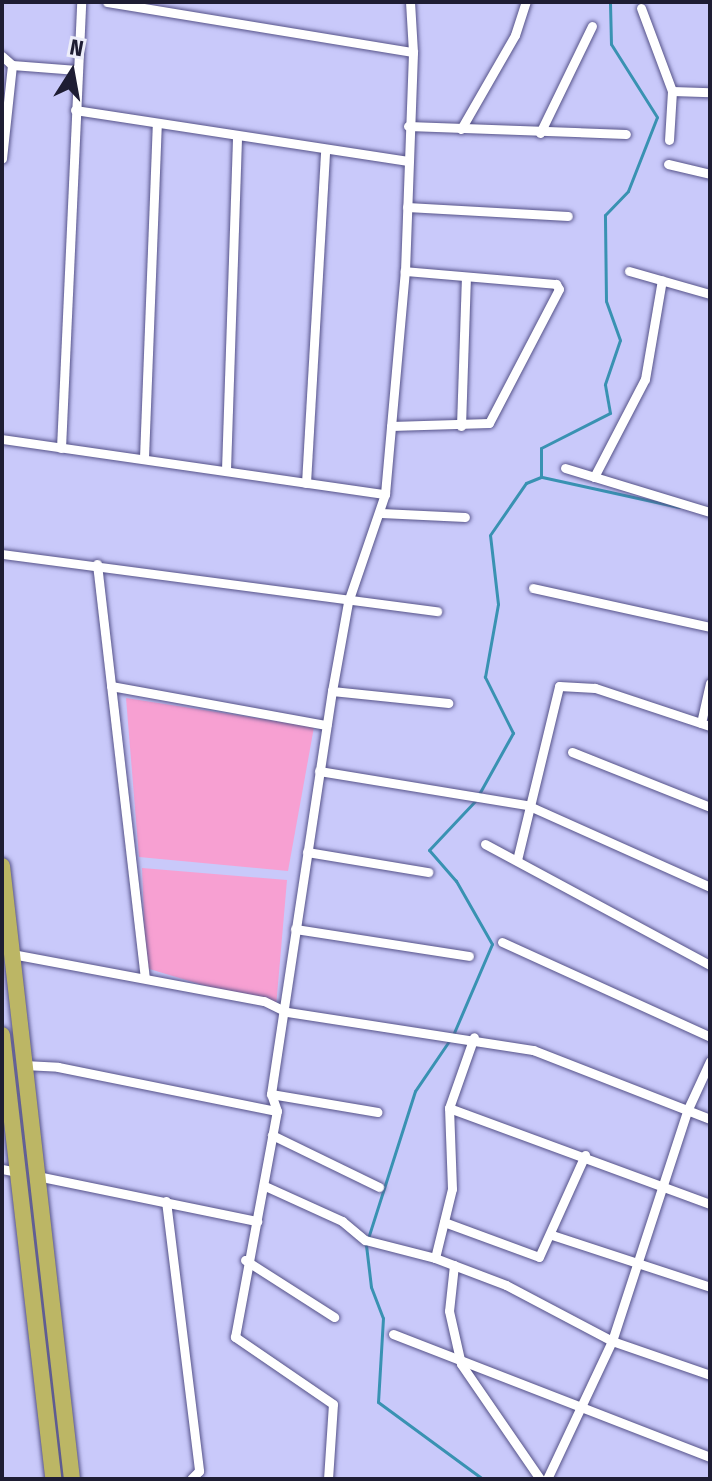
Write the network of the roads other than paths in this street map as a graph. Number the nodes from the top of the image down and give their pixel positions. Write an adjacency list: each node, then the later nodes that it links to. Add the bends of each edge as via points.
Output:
1 (81, 2): 10 (street)
2 (107, 2): 7 (street)
3 (410, 2): 7 (street)
4 (526, 2): 16 (street, via 515,35)
5 (641, 8): 11 (street)
6 (592, 26): 17 (street)
7 (413, 52): 15 (street)
8 (2, 56): 9 (street)
9 (12, 65): 10 (street); 22 (street)
10 (77, 70): 13 (street)
11 (672, 91): 12 (street); 20 (street)
12 (710, 92)
13 (75, 110): 14 (street); 36 (street)
14 (157, 123): 19 (street); 37 (street)
15 (408, 126): 16 (street); 23 (street)
16 (461, 129): 17 (street)
17 (540, 133): 18 (street)
18 (626, 134)
19 (237, 137): 21 (street); 39 (street)
20 (669, 140)
21 (325, 151): 23 (street); 41 (street)
22 (2, 158)
23 (408, 161): 26 (street)
24 (668, 164): 25 (street)
25 (710, 174)
26 (407, 207): 27 (street); 28 (street)
27 (568, 216)
28 (405, 271): 30 (street); 33 (street)
29 (629, 271): 31 (street)
30 (466, 277): 34 (street); 34 (street, via 556,284 559,289 489,423)
31 (662, 280): 32 (street); 40 (street, via 645,379)
32 (710, 294)
33 (391, 426): 34 (street); 42 (street)
34 (461, 426)
35 (2, 439): 36 (street)
36 (61, 448): 37 (street)
37 (144, 458): 39 (street)
38 (565, 468): 40 (street)
39 (226, 470): 41 (street)
40 (594, 477): 43 (street)
41 (306, 483): 42 (street)
42 (385, 494): 44 (street)
43 (710, 512)
44 (381, 513): 45 (street); 49 (street)
45 (465, 517)
46 (2, 554): 47 (street)
47 (97, 564): 49 (street); 53 (street)
48 (533, 588): 51 (street)
49 (348, 602): 50 (street); 54 (street)
50 (437, 611)
51 (710, 627)
52 (710, 683): 56 (street)
53 (111, 686): 57 (street); 73 (street)
54 (332, 691): 55 (street); 57 (street)
55 (448, 703)
56 (706, 724): 60 (street, via 595,688 559,686)
57 (326, 725): 59 (street)
58 (572, 752): 61 (street)
59 (319, 771): 60 (street); 63 (street)
60 (527, 805): 64 (street); 67 (street)
61 (710, 807)
62 (485, 844): 64 (street)
63 (307, 852): 66 (street); 68 (street)
64 (517, 860): 72 (street)
65 (2, 866): 70 (highway)
66 (428, 872)
67 (710, 887)
68 (295, 929): 71 (street); 74 (street)
69 (502, 942): 77 (street)
70 (12, 954): 73 (street); 79 (highway)
71 (469, 956)
72 (710, 965)
73 (145, 977): 74 (street, via 264,1001)
74 (287, 1012): 76 (street); 80 (street)
75 (2, 1035): 88 (highway)
76 (474, 1037): 81 (street); 83 (street, via 533,1050)
77 (710, 1037)
78 (710, 1061): 83 (street)
79 (24, 1065): 82 (street, via 58,1067); 89 (highway)
80 (271, 1094): 82 (street); 84 (street)
81 (449, 1108): 87 (street); 96 (street, via 452,1189)
82 (277, 1111): 86 (street)
83 (687, 1111): 85 (street); 91 (street)
84 (377, 1112)
85 (710, 1119)
86 (272, 1135): 90 (street); 92 (street)
87 (585, 1155): 91 (street); 97 (street)
88 (10, 1170): 89 (street); 110 (highway)
89 (36, 1175): 93 (street); 111 (highway)
90 (265, 1186): 95 (street); 98 (street, via 342,1221 370,1241)
91 (661, 1186): 94 (street); 100 (street)
92 (379, 1187)
93 (166, 1201): 95 (street); 112 (street, via 199,1471)
94 (710, 1204)
95 (257, 1221): 99 (street)
96 (444, 1222): 97 (street, via 532,1257 544,1252); 98 (street)
97 (552, 1235): 100 (street)
98 (435, 1258): 101 (street)
99 (245, 1260): 103 (street); 113 (street, via 235,1337 333,1404)
100 (638, 1261): 102 (street); 105 (street)
101 (454, 1265): 105 (street, via 506,1285); 106 (street, via 449,1311)
102 (710, 1287)
103 (334, 1317)
104 (393, 1334): 106 (street)
105 (612, 1341): 107 (street); 108 (street)
106 (458, 1355): 108 (street); 114 (street)
107 (710, 1375)
108 (580, 1408): 109 (street); 115 (street)
109 (710, 1457)
110 (53, 1479)
111 (72, 1479)
112 (191, 1479)
113 (328, 1479)
114 (540, 1479)
115 (547, 1479)

